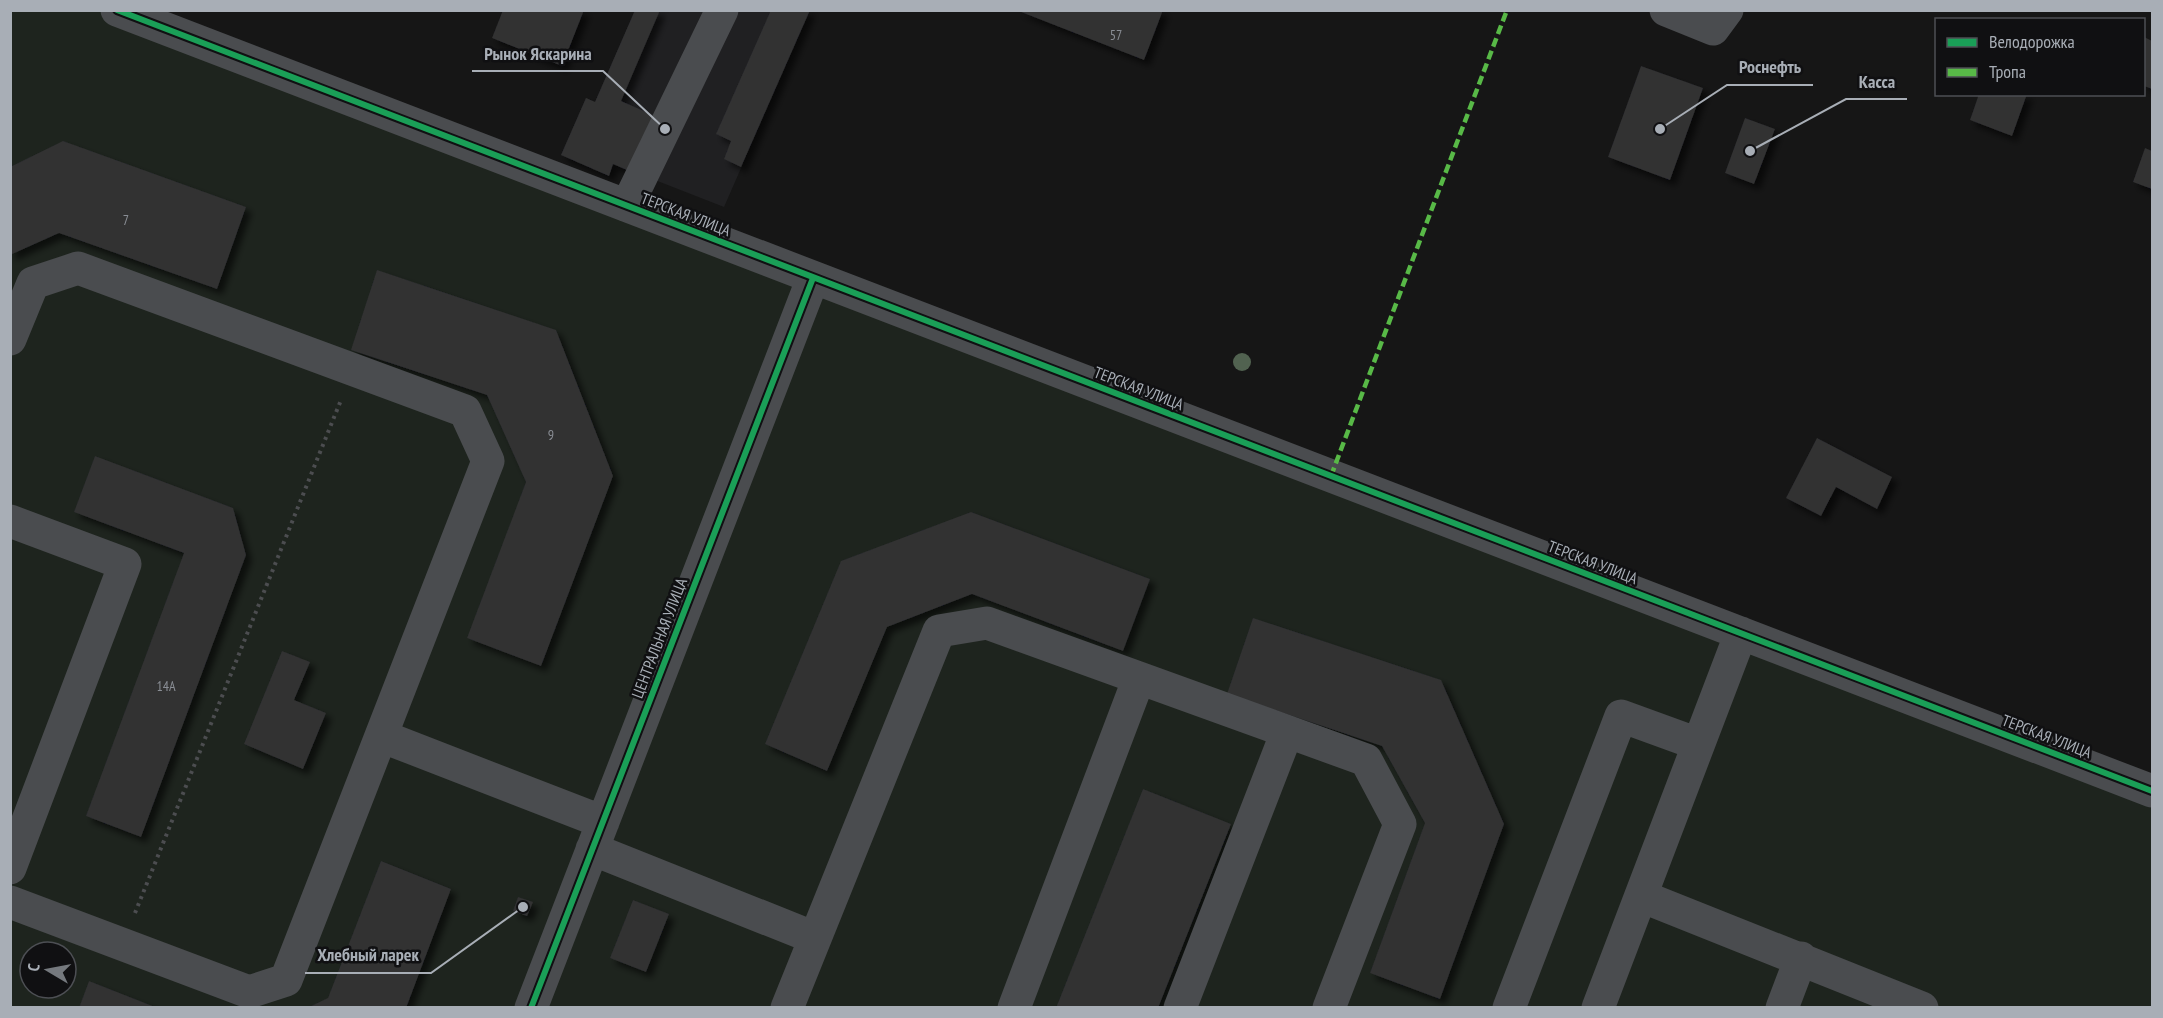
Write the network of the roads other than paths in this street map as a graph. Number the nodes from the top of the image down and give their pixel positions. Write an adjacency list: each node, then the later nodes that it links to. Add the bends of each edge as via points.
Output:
1 (117, 10): 5 (street, ТЕРСКАЯ УЛИЦА)
2 (722, 10): 5 (street)
3 (1666, 10): 4 (street, via 1713,29)
4 (1727, 10)
5 (627, 206): 6 (street, ТЕРСКАЯ УЛИЦА)
6 (813, 278): 9 (street, ТЕРСКАЯ УЛИЦА); 15 (street, ЦЕНТРАЛЬНАЯ УЛИЦА)
7 (10, 339): 12 (street, via 33,283 78,267 465,411 488,460)
8 (10, 521): 16 (street, via 124,564)
9 (1741, 633): 13 (street); 14 (street, ТЕРСКАЯ УЛИЦА)
10 (1139, 678): 11 (street); 19 (street, via 987,623 939,631); 23 (street)
11 (1287, 732): 24 (street); 25 (street, via 1366,760 1400,824)
12 (381, 736): 15 (street); 18 (street, via 286,980 249,992)
13 (1698, 744): 17 (street); 26 (street, via 1621,716)
14 (2152, 791)
15 (598, 836): 19 (street); 21 (street, ЦЕНТРАЛЬНАЯ УЛИЦА)
16 (10, 868)
17 (1641, 896): 20 (street); 27 (street)
18 (10, 902)
19 (815, 938): 22 (street)
20 (1801, 958): 28 (street); 29 (street)
21 (531, 1008)
22 (787, 1008)
23 (1014, 1008)
24 (1180, 1008)
25 (1329, 1008)
26 (1509, 1008)
27 (1598, 1008)
28 (1782, 1008)
29 (1922, 1008)

